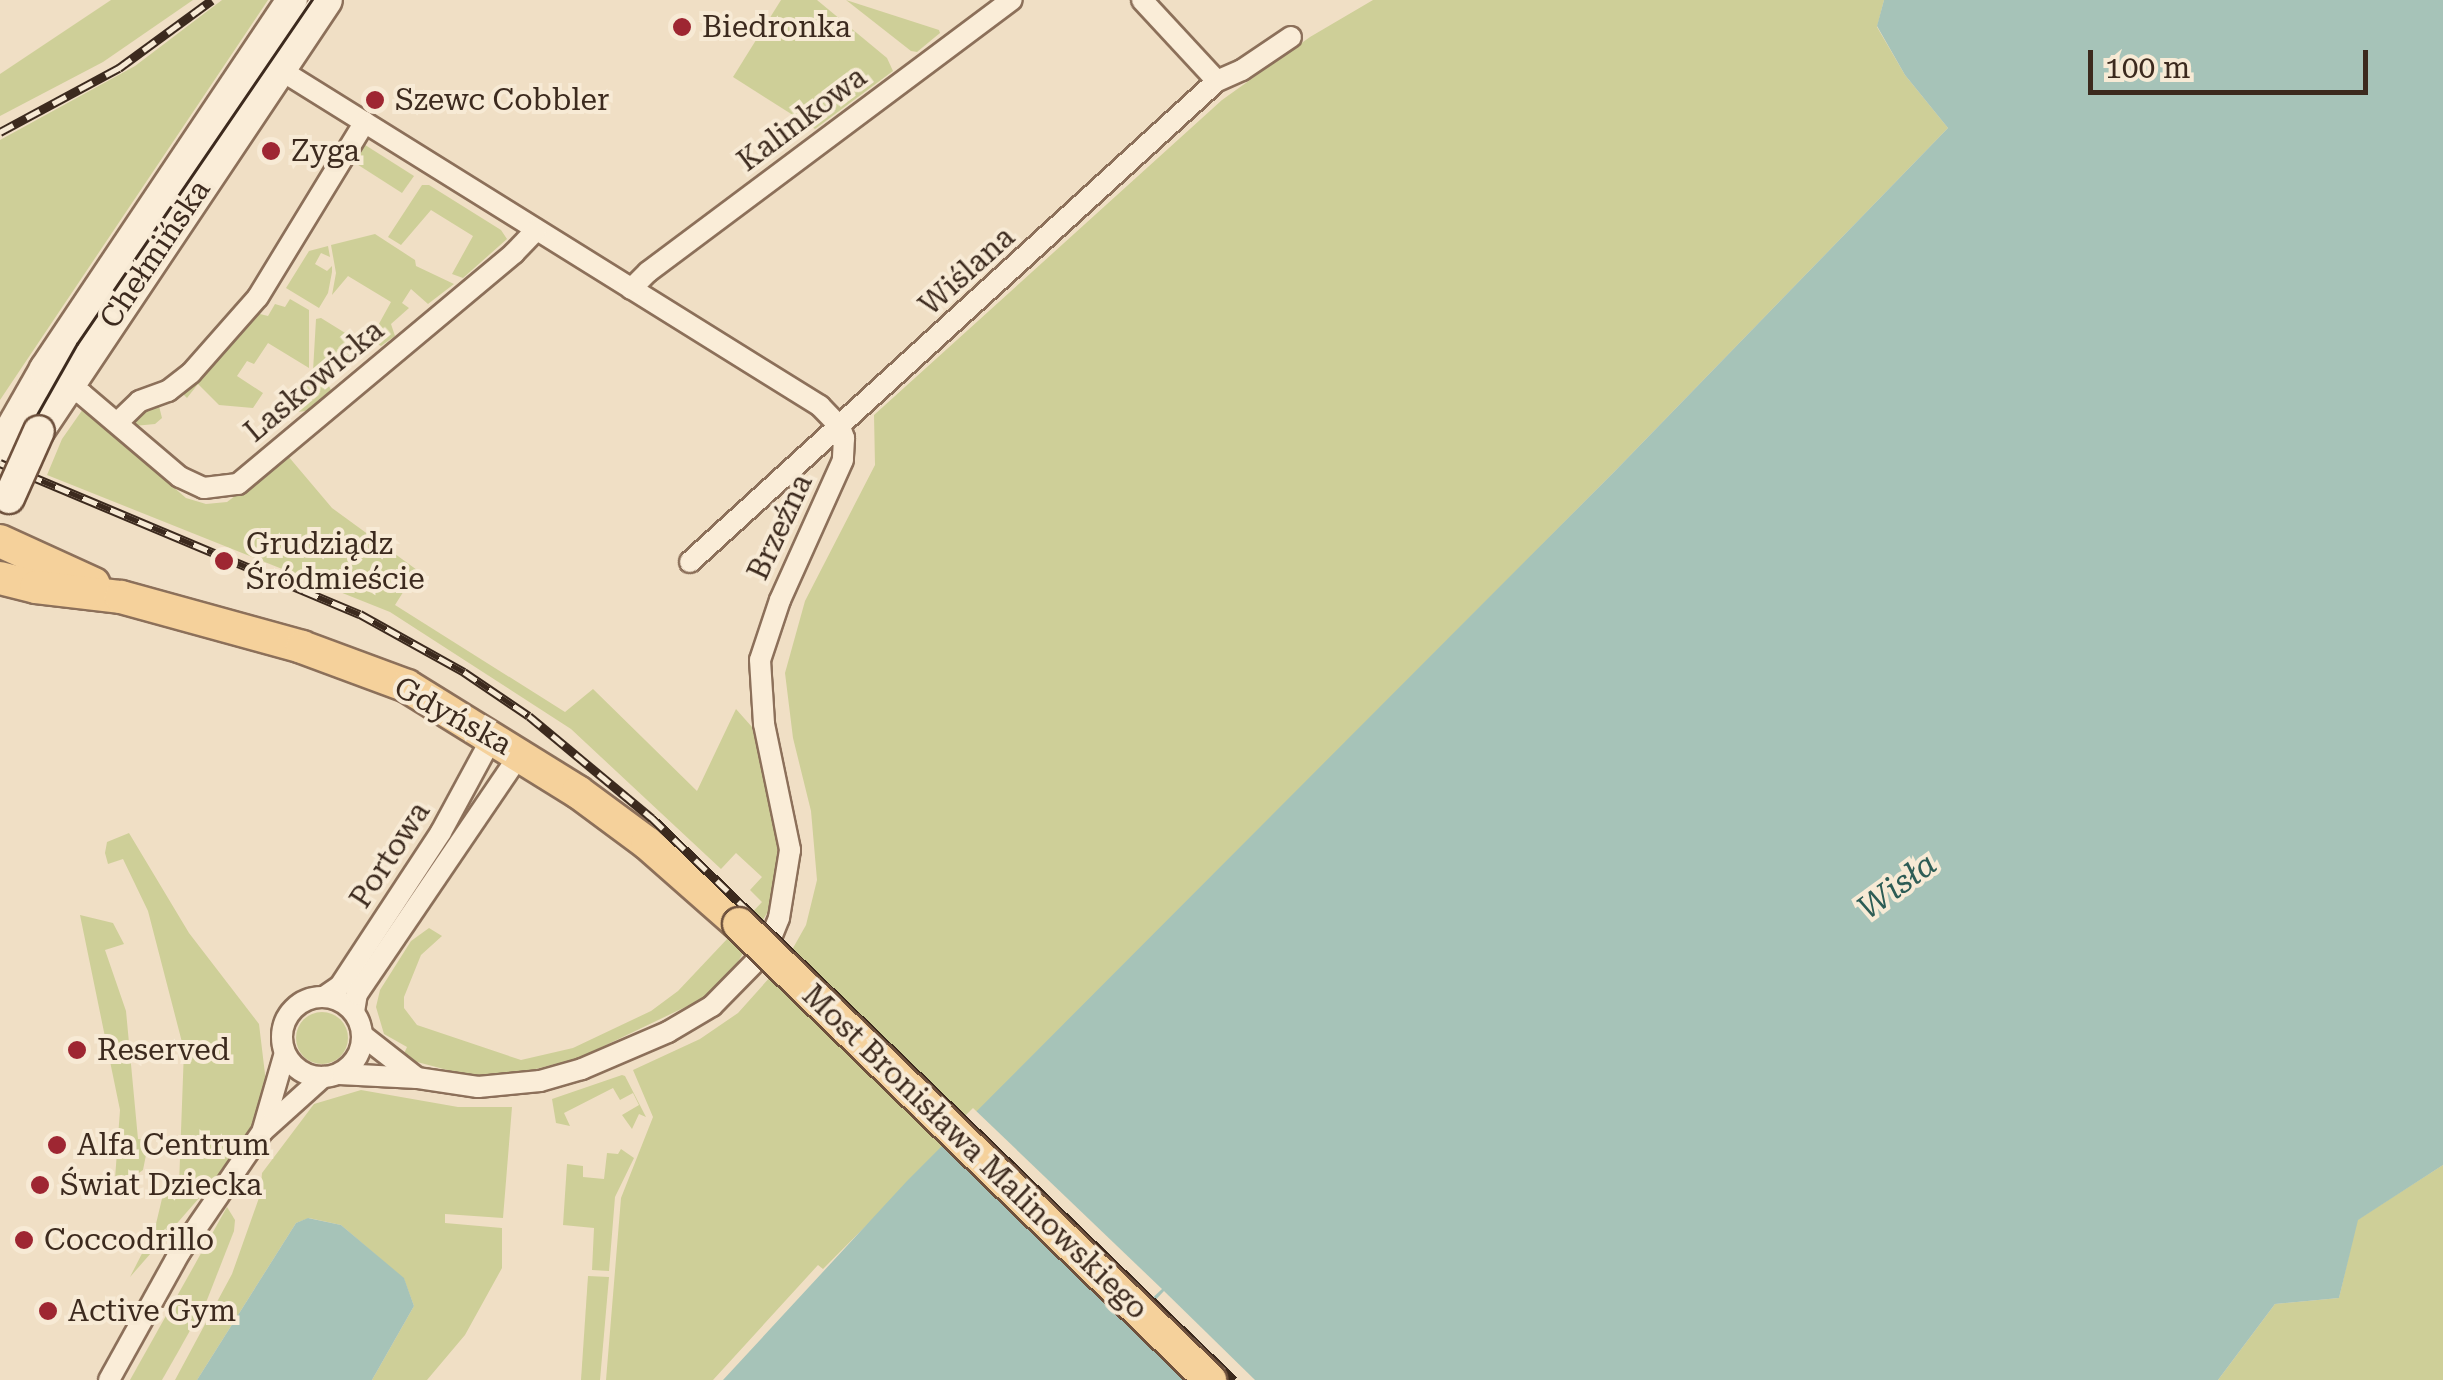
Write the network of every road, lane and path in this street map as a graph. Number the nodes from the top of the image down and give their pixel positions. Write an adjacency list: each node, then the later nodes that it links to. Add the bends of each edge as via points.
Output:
1 (292, 0): 6 (main road, Chełmińska)
2 (327, 0): 6 (main road, Chełmińska)
3 (1012, 0): 10 (street, Kalinkowa)
4 (1142, 0): 7 (street)
5 (1291, 36): 7 (street, Wiślana)
6 (268, 62): 8 (street); 11 (main road, Chełmińska); 14 (main road, Chełmińska)
7 (1216, 80): 13 (street, Wiślana)
8 (365, 122): 9 (street); 12 (street, via 258,297 191,372)
9 (536, 230): 10 (street); 12 (street, Laskowicka, via 238,484 204,488 180,477)
10 (631, 289): 13 (street, via 820,406)
11 (65, 387): 12 (street, Laskowicka); 14 (main road, Chełmińska)
12 (118, 422)
13 (840, 427): 17 (street, Wiślana); 30 (street, Brzeźna, via 843,460 760,660 764,724 790,850 779,918 765,952 712,1006 582,1069 506,1086)
14 (17, 434): 15 (main road, Chełmińska, bridge)
15 (4, 508)
16 (0, 541): 21 (main road, Gdyńska)
17 (690, 562)
18 (0, 578): 20 (main road, Gdyńska)
19 (0, 588): 20 (main road)
20 (36, 588): 21 (main road, Gdyńska)
21 (121, 597): 22 (main road, Gdyńska, via 352,664 407,686)
22 (493, 736): 23 (main road, Gdyńska); 25 (street, Portowa, via 450,818 340,986)
23 (521, 754): 24 (main road, Gdyńska, via 647,842); 26 (street, Portowa, via 357,994)
24 (739, 924): 33 (main road, Most Bronisława Malinowskiego, bridge)
25 (324, 996): 26 (street); 28 (street, via 290,1014 282,1040)
26 (354, 1012): 27 (street)
27 (362, 1035): 29 (street, via 360,1051); 30 (street, Brzeźna)
28 (286, 1054): 29 (street, via 308,1074); 31 (street)
29 (331, 1075): 30 (street, Brzeźna); 31 (street)
30 (418, 1078)
31 (263, 1131): 32 (street, via 180,1252)
32 (109, 1380)
33 (1210, 1380)

